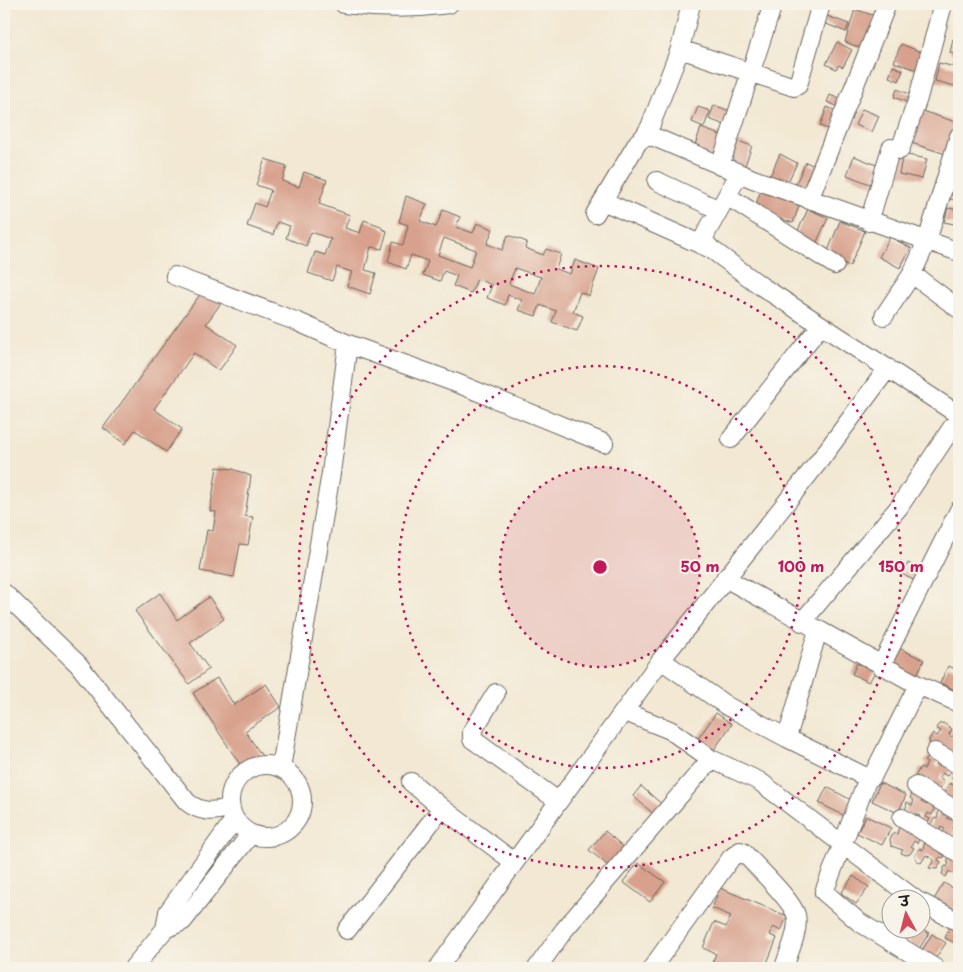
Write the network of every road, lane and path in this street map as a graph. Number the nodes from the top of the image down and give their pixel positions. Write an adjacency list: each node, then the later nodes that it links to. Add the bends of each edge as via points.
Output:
1 (344, 4): 2 (street, via 375,9)
2 (449, 4)
3 (691, 4): 8 (street)
4 (773, 4): 9 (street)
5 (822, 4): 9 (street, via 798,85 794,87)
6 (887, 4): 15 (street)
7 (944, 4): 17 (street, via 918,98 900,150 890,148)
8 (680, 49): 9 (street); 11 (street)
9 (751, 72): 12 (street)
10 (959, 136): 18 (street)
11 (644, 137): 12 (street, via 654,137); 19 (street, via 599,208)
12 (720, 166): 13 (street)
13 (739, 174): 15 (street); 16 (street)
14 (657, 181): 16 (street)
15 (809, 200): 17 (street)
16 (723, 203): 19 (street, via 704,238); 21 (street)
17 (869, 222): 18 (street)
18 (927, 241): 20 (street); 22 (street)
19 (711, 249): 26 (street)
20 (959, 252)
21 (835, 265)
22 (912, 274): 24 (street); 25 (street)
23 (175, 276): 27 (street)
24 (959, 309)
25 (884, 316)
26 (821, 325): 28 (street); 30 (street)
27 (348, 344): 31 (street, via 459,384); 47 (street, via 331,473)
28 (888, 368): 29 (street); 33 (street, via 820,460)
29 (959, 416): 35 (street, via 899,507)
30 (731, 439)
31 (604, 443)
32 (959, 511): 38 (street)
33 (725, 578): 35 (street); 37 (street)
34 (4, 593): 54 (street, via 78,664 187,802 196,810)
35 (802, 622): 36 (street)
36 (818, 630): 38 (street); 43 (street)
37 (661, 660): 42 (street); 43 (street, via 727,706)
38 (881, 666): 39 (street)
39 (918, 685): 41 (street); 48 (street, via 872,777)
40 (496, 693): 51 (street, via 472,732 472,739)
41 (959, 703)
42 (625, 712): 45 (street, via 670,730); 51 (street)
43 (787, 738): 48 (street)
44 (935, 752): 46 (street)
45 (711, 759): 57 (street, via 759,781); 67 (street, via 564,930)
46 (959, 765)
47 (281, 768): 54 (street, via 266,764 250,768 237,778 230,792); 56 (street, via 294,778 302,793 302,809 295,824 282,834)
48 (868, 778): 57 (street)
49 (411, 782): 52 (street)
50 (916, 786): 53 (street)
51 (558, 801): 59 (street)
52 (442, 808): 59 (street); 64 (street)
53 (959, 812)
54 (232, 814): 56 (street); 63 (street, via 168,912)
55 (902, 818): 58 (street)
56 (250, 835): 63 (street, via 183,922)
57 (843, 844): 60 (street); 70 (street, via 824,892 859,922)
58 (959, 852)
59 (514, 862): 66 (street)
60 (903, 890)
61 (930, 907): 62 (street)
62 (959, 922)
63 (165, 928): 65 (street)
64 (347, 930)
65 (133, 968)
66 (438, 968)
67 (537, 968)
68 (652, 968): 69 (street, via 694,907 731,858 740,851 790,903 796,914 795,932)
69 (784, 968)
70 (934, 968)

